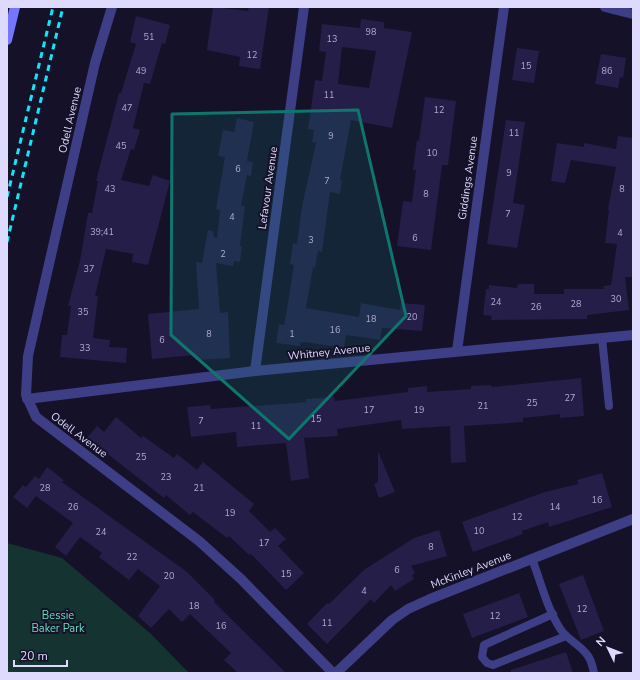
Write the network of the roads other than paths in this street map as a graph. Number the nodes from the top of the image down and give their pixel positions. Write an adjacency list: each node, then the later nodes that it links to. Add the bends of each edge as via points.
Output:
1 (15, 7): 7 (main road)
2 (112, 7): 12 (street, Odell Avenue, via 96,63 28,356)
3 (304, 7): 11 (street, Lefavour Avenue)
4 (504, 7): 10 (street, Giddings Avenue)
5 (605, 7): 6 (street)
6 (633, 14)
7 (7, 40)
8 (633, 335): 9 (street, Whitney Avenue)
9 (602, 338): 10 (street, Whitney Avenue); 13 (lane)
10 (456, 352): 11 (street, Whitney Avenue)
11 (255, 371): 12 (street, Whitney Avenue)
12 (27, 399): 18 (street, Odell Avenue, via 36,417 199,541 241,579)
13 (609, 406)
14 (633, 519): 15 (street, McKinley Avenue)
15 (532, 559): 16 (lane); 18 (street, McKinley Avenue, via 408,609 392,620)
16 (553, 614): 17 (lane); 17 (lane, via 484,645 482,657 493,665)
17 (566, 636): 19 (lane, via 589,656)
18 (334, 673)
19 (594, 673)

